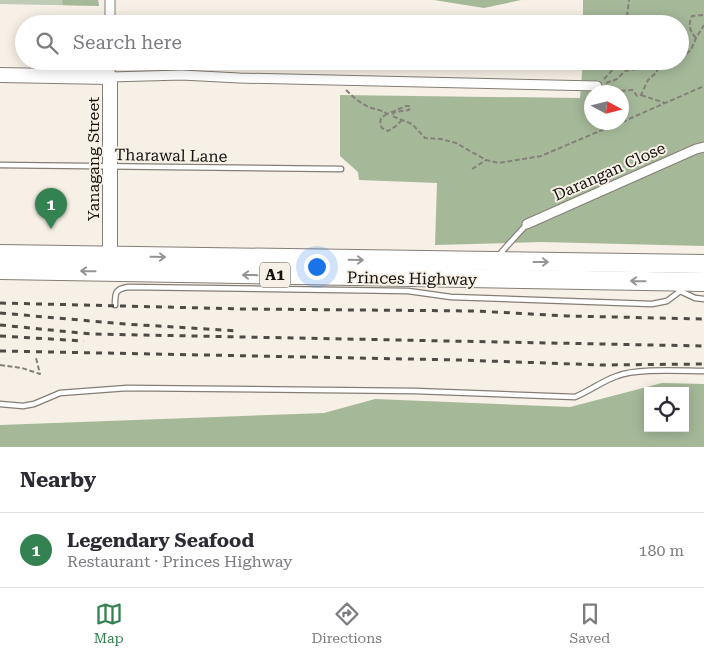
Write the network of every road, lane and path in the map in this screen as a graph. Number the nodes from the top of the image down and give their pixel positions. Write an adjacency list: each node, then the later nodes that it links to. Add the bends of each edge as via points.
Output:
1 (110, 0): 3 (street)
2 (629, 0): 4 (path)
3 (110, 15)
4 (627, 15)
5 (704, 15): 6 (path, via 692,16)
6 (689, 21)
7 (704, 25): 9 (path)
8 (689, 26): 9 (path)
9 (696, 38): 10 (path)
10 (689, 51)
11 (110, 70): 16 (street, Yanagang Street)
12 (611, 70): 18 (path)
13 (630, 70): 19 (path)
14 (657, 70): 23 (path)
15 (0, 75): 16 (street)
16 (110, 77): 17 (street, via 182,75); 32 (street, Yanagang Street)
17 (338, 80): 20 (street); 25 (path, via 354,98)
18 (598, 85)
19 (600, 85)
20 (584, 86)
21 (704, 86): 24 (path)
22 (629, 90): 23 (path)
23 (641, 95): 24 (path)
24 (666, 103): 26 (path)
25 (387, 114): 27 (path, via 381,118 380,124 388,131); 27 (path, via 410,106 409,110 394,112 392,116)
26 (629, 119)
27 (402, 120): 30 (path, via 412,124 425,138 441,138 456,143)
28 (602, 130): 30 (path, via 541,156 500,163)
29 (704, 147): 35 (street, Darangan Close)
30 (486, 160): 34 (path)
31 (0, 165): 32 (lane, Tharawal Lane)
32 (111, 166): 33 (lane, Tharawal Lane); 37 (street, Yanagang Street)
33 (341, 169)
34 (472, 169)
35 (527, 224): 38 (lane)
36 (0, 254): 37 (highway, Princes Highway / A1)
37 (110, 256): 38 (highway, Princes Highway / A1, one-way to 38)
38 (492, 262): 39 (highway, Princes Highway / A1, one-way to 39)
39 (673, 263): 40 (highway, Princes Highway / A1); 45 (lane)
40 (704, 264)
41 (0, 270): 42 (highway, Princes Highway / A1)
42 (59, 271): 43 (highway); 45 (highway, Princes Highway / A1, one-way to 42)
43 (0, 275)
44 (704, 282): 45 (highway, Princes Highway / A1)
45 (676, 287): 46 (lane, via 695,298); 47 (lane, via 667,301 652,304 452,297 408,292 128,287 116,292)
46 (704, 299)
47 (115, 305)
48 (36, 358): 49 (path, via 40,374)
49 (0, 365)
50 (632, 366): 52 (lane)
51 (704, 371): 52 (lane)
52 (632, 372): 53 (lane, via 604,381 571,398 415,391 127,388 60,393 23,406)
53 (0, 404)

